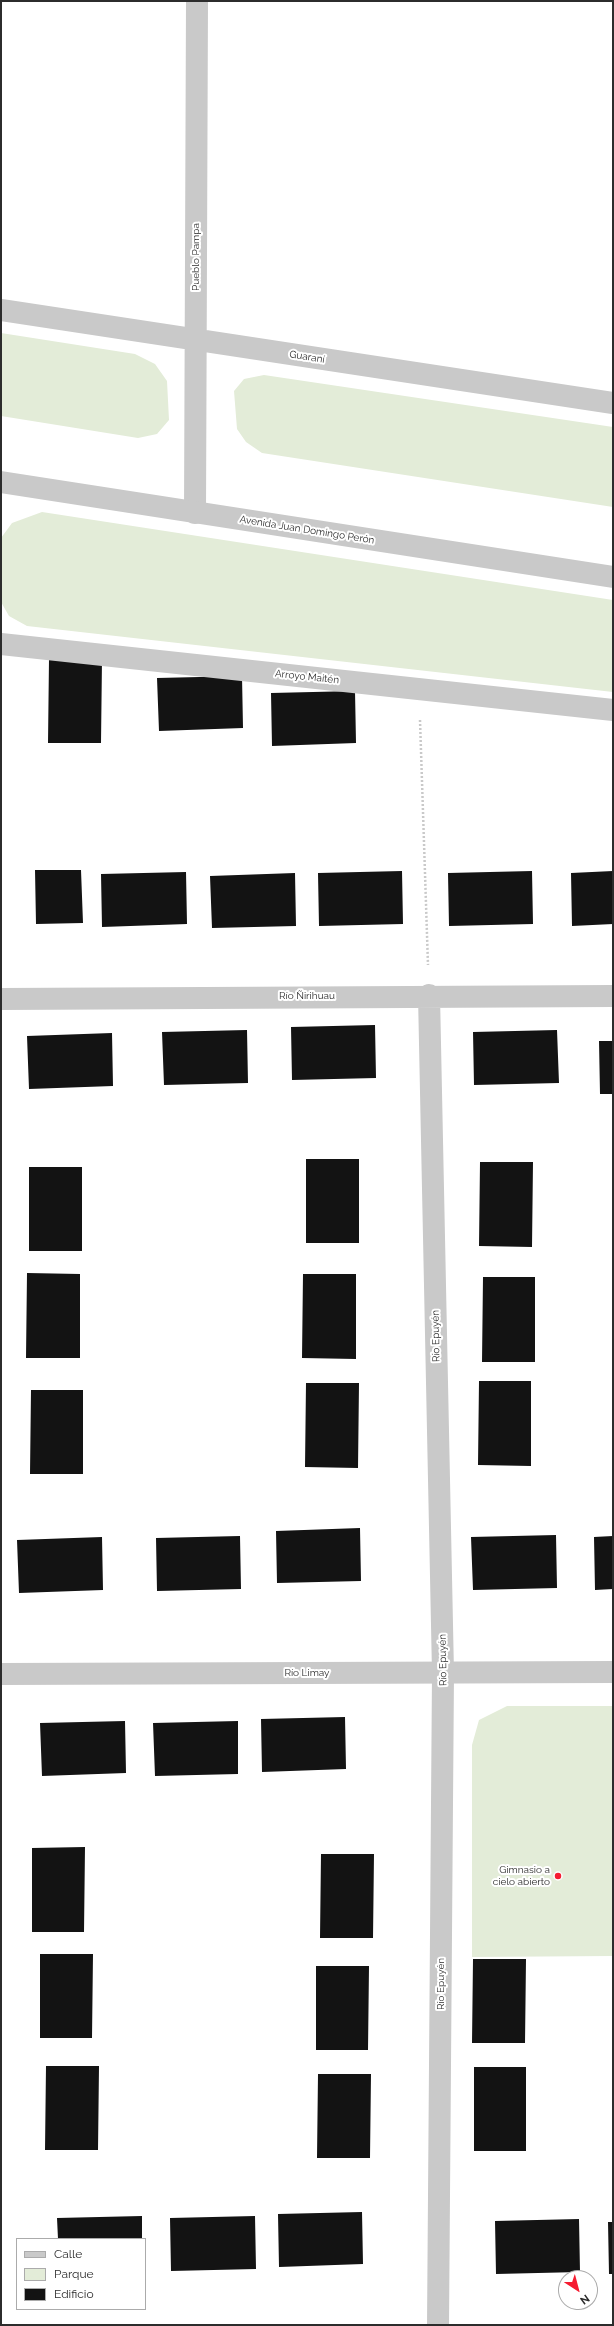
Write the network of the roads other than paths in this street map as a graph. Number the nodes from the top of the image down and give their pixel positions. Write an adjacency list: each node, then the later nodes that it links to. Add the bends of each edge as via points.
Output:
1 (197, 1): 3 (street, Pueblo Pampa)
2 (1, 310): 3 (street, Guaraní)
3 (196, 340): 4 (street, Guaraní); 6 (street, Pueblo Pampa)
4 (613, 403)
5 (1, 482): 6 (street, Avenida Juan Domingo Perón)
6 (195, 514): 7 (street, Avenida Juan Domingo Perón)
7 (613, 577)
8 (1, 644): 9 (street, Arroyo Maitén)
9 (613, 710)
10 (429, 996): 11 (street, Río Ñirihuau); 12 (street, Río Ñirihuau); 14 (street, Río Epuyén)
11 (613, 996)
12 (1, 999)
13 (613, 1672): 14 (street, Río Limay)
14 (443, 1673): 15 (street, Río Limay); 16 (street, Río Epuyén)
15 (1, 1674)
16 (438, 2325)

